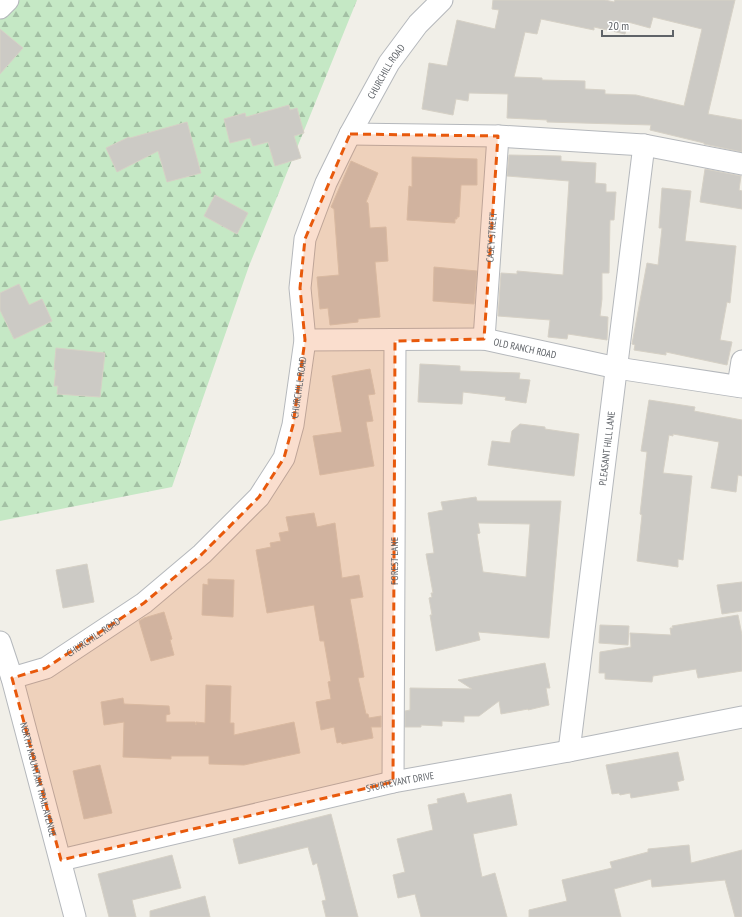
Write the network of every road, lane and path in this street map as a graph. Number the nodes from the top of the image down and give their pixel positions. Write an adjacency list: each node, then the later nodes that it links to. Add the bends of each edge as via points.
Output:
1 (8, 0): 3 (street)
2 (442, 0): 4 (street, CHURCHILL ROAD, via 418,24 389,63)
3 (0, 8)
4 (350, 134): 5 (street); 9 (street, CHURCHILL ROAD, via 326,183 304,239 300,288)
5 (498, 136): 6 (street); 8 (street, CASEY STREET)
6 (644, 145): 7 (street); 12 (street, PLEASANT HILL LANE)
7 (742, 164)
8 (484, 339): 10 (street, OLD RANCH ROAD); 12 (street, OLD RANCH ROAD)
9 (305, 340): 10 (street, OLD RANCH ROAD); 15 (street, CHURCHILL ROAD, via 293,425 284,458 259,497 202,554 144,603 46,668)
10 (395, 340): 18 (street, FOREST LANE)
11 (742, 361): 13 (street)
12 (617, 368): 13 (street, OLD RANCH ROAD); 17 (street, PLEASANT HILL LANE)
13 (740, 387)
14 (0, 642): 15 (street, NORTH MOUNTAIN TRAIL AVENUE)
15 (12, 678): 19 (street, NORTH MOUNTAIN TRAIL AVENUE)
16 (742, 717): 17 (street, STURTEVANT DRIVE)
17 (569, 751): 18 (street, STURTEVANT DRIVE)
18 (393, 782): 19 (street, STURTEVANT DRIVE)
19 (61, 860): 20 (street, NORTH MOUNTAIN TRAIL AVENUE)
20 (75, 917)

